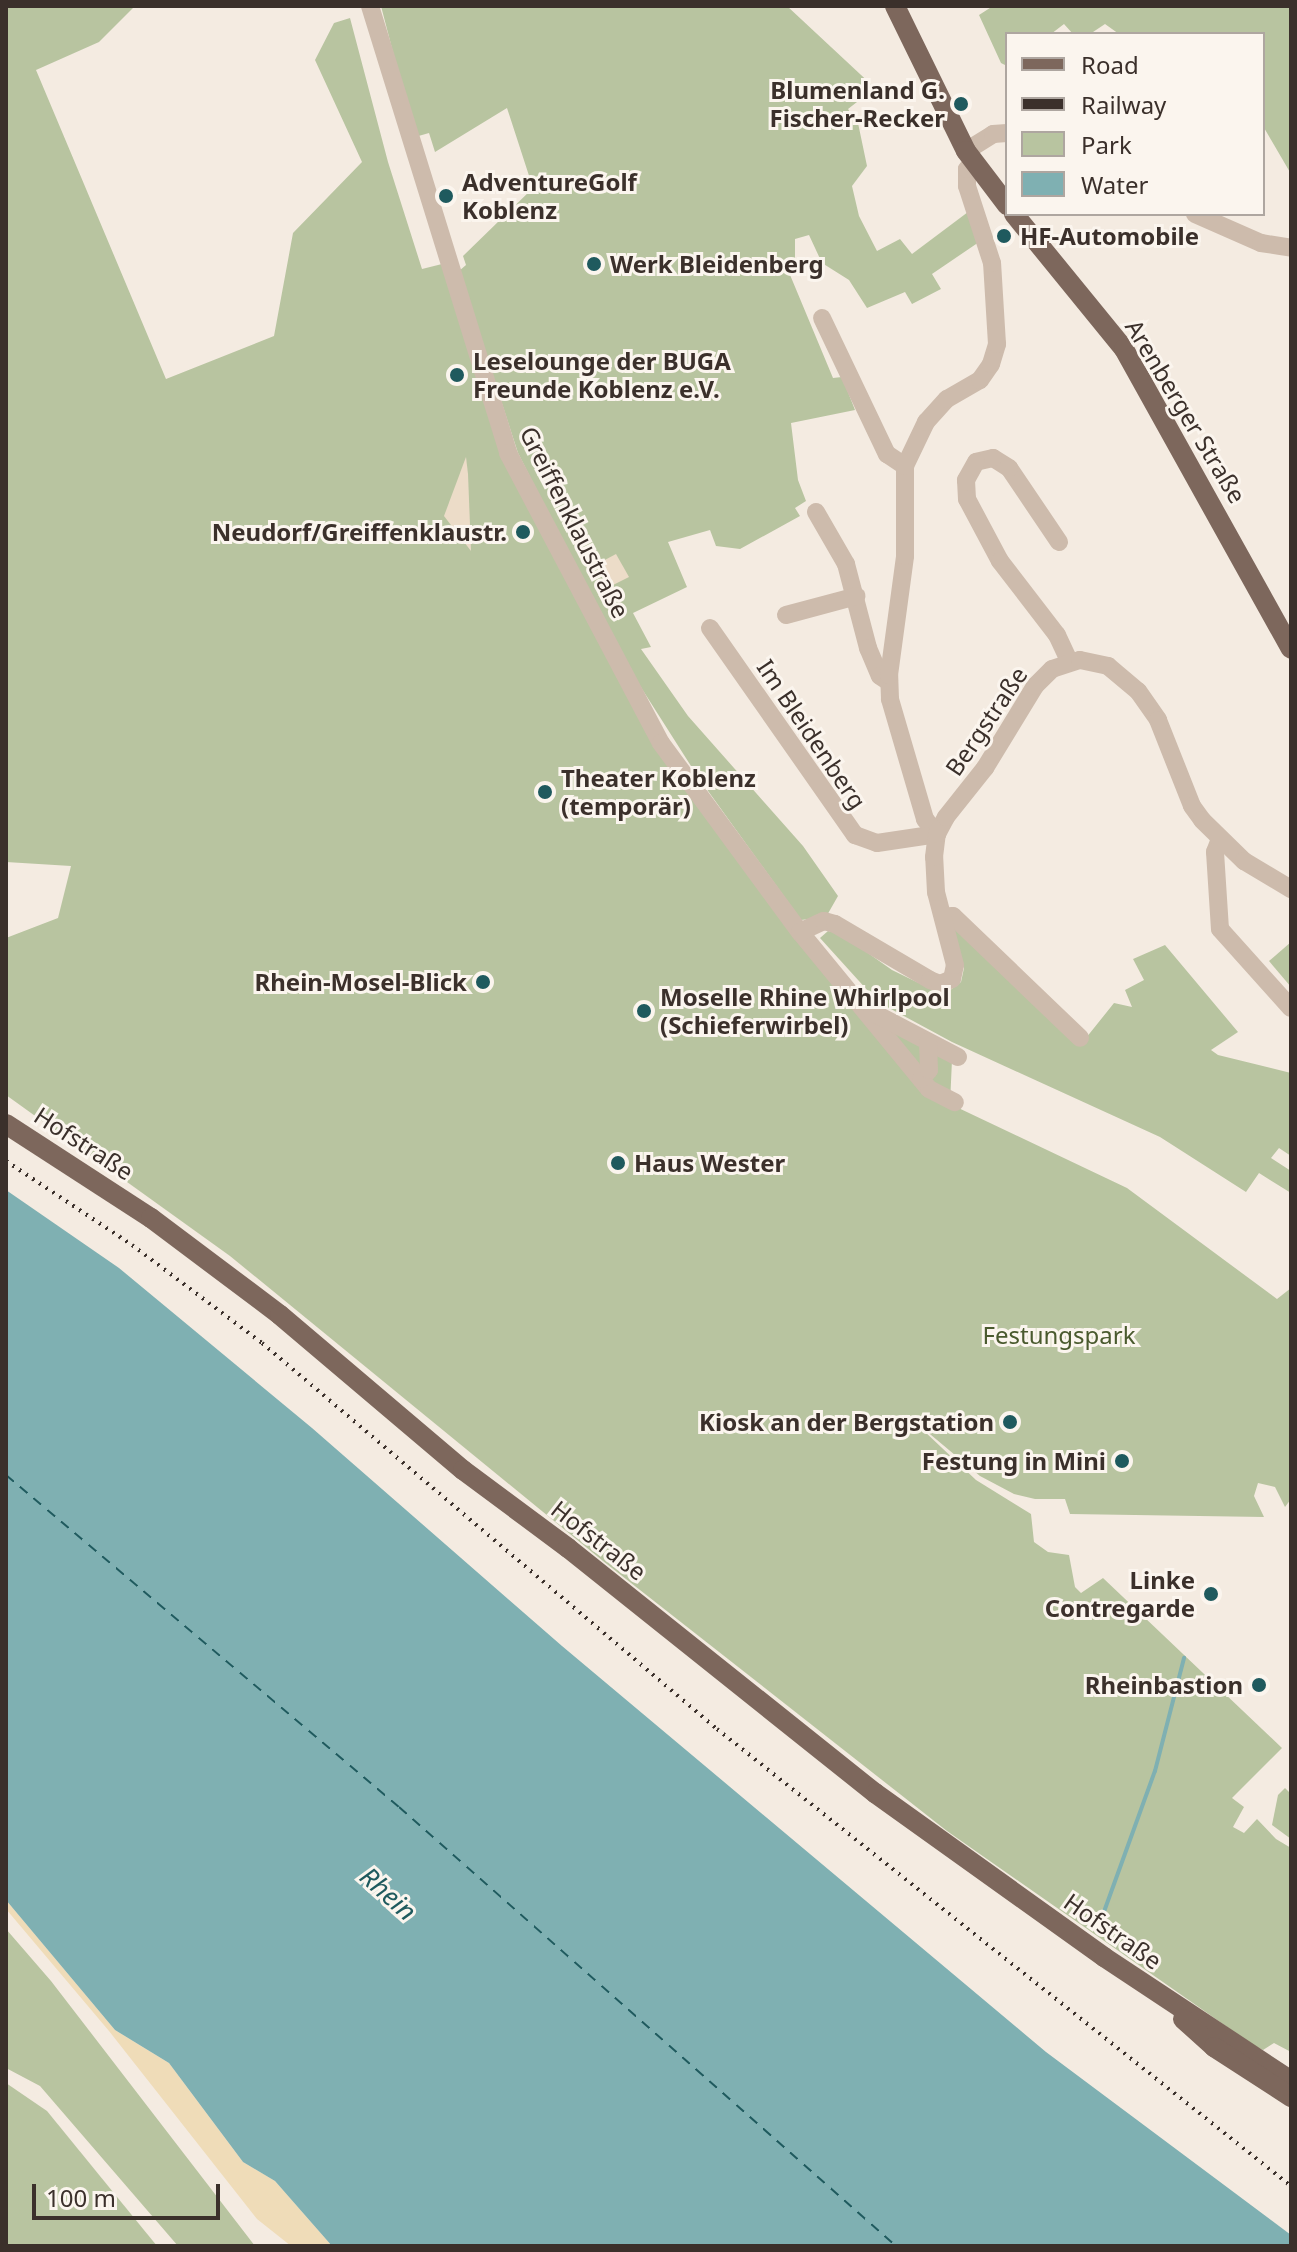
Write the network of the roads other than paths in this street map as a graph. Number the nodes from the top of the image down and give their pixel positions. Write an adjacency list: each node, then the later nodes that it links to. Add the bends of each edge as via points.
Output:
1 (370, 6): 23 (street, Greiffenklaustraße, via 515,469 661,743)
2 (895, 6): 4 (main road)
3 (1005, 133): 4 (street, via 993,134)
4 (970, 156): 5 (main road); 10 (street, via 966,179 992,263 995,355 980,380 937,408)
5 (1005, 202)
6 (1016, 216): 16 (main road, Arenberger Straße, via 1124,349)
7 (1200, 216): 8 (street, via 1261,243)
8 (1291, 248)
9 (822, 318): 10 (street, via 887,454)
10 (905, 466): 18 (street, via 905,556)
11 (816, 512): 13 (street, via 840,551)
12 (1059, 542): 17 (street, via 1016,476 993,458 976,462 966,480 970,523 1061,640)
13 (857, 596): 14 (street); 18 (street, via 868,648 880,676)
14 (786, 615)
15 (710, 628): 19 (street, Im Bleidenberg, via 847,828 862,840 877,843)
16 (1291, 649)
17 (1069, 661): 19 (street, Bergstraße, via 1035,686); 20 (street, via 1099,662 1138,691 1158,720 1192,806)
18 (889, 682): 19 (street, via 925,819)
19 (937, 834): 22 (street, via 934,869)
20 (1220, 839): 21 (street, via 1262,875); 25 (street, via 1215,852 1220,929)
21 (1291, 889)
22 (943, 917): 23 (street, via 955,973 940,984 835,924 824,921); 26 (street, via 953,916)
23 (800, 932): 24 (street, Greiffenklaustraße)
24 (857, 1001): 27 (street, Greiffenklaustraße); 29 (street, Greiffenklaustraße)
25 (1291, 1008)
26 (1080, 1038)
27 (928, 1042): 28 (street, Greiffenklaustraße); 29 (street, via 929,1070)
28 (958, 1057)
29 (921, 1079): 30 (street, Greiffenklaustraße)
30 (955, 1102)
31 (6, 1124): 32 (main road, Hofstraße, via 209,1261 463,1470 834,1762)
32 (1161, 1996): 33 (main road, Hofstraße); 34 (main road, Hofstraße, via 1214,2047)
33 (1291, 2081)
34 (1291, 2097)

